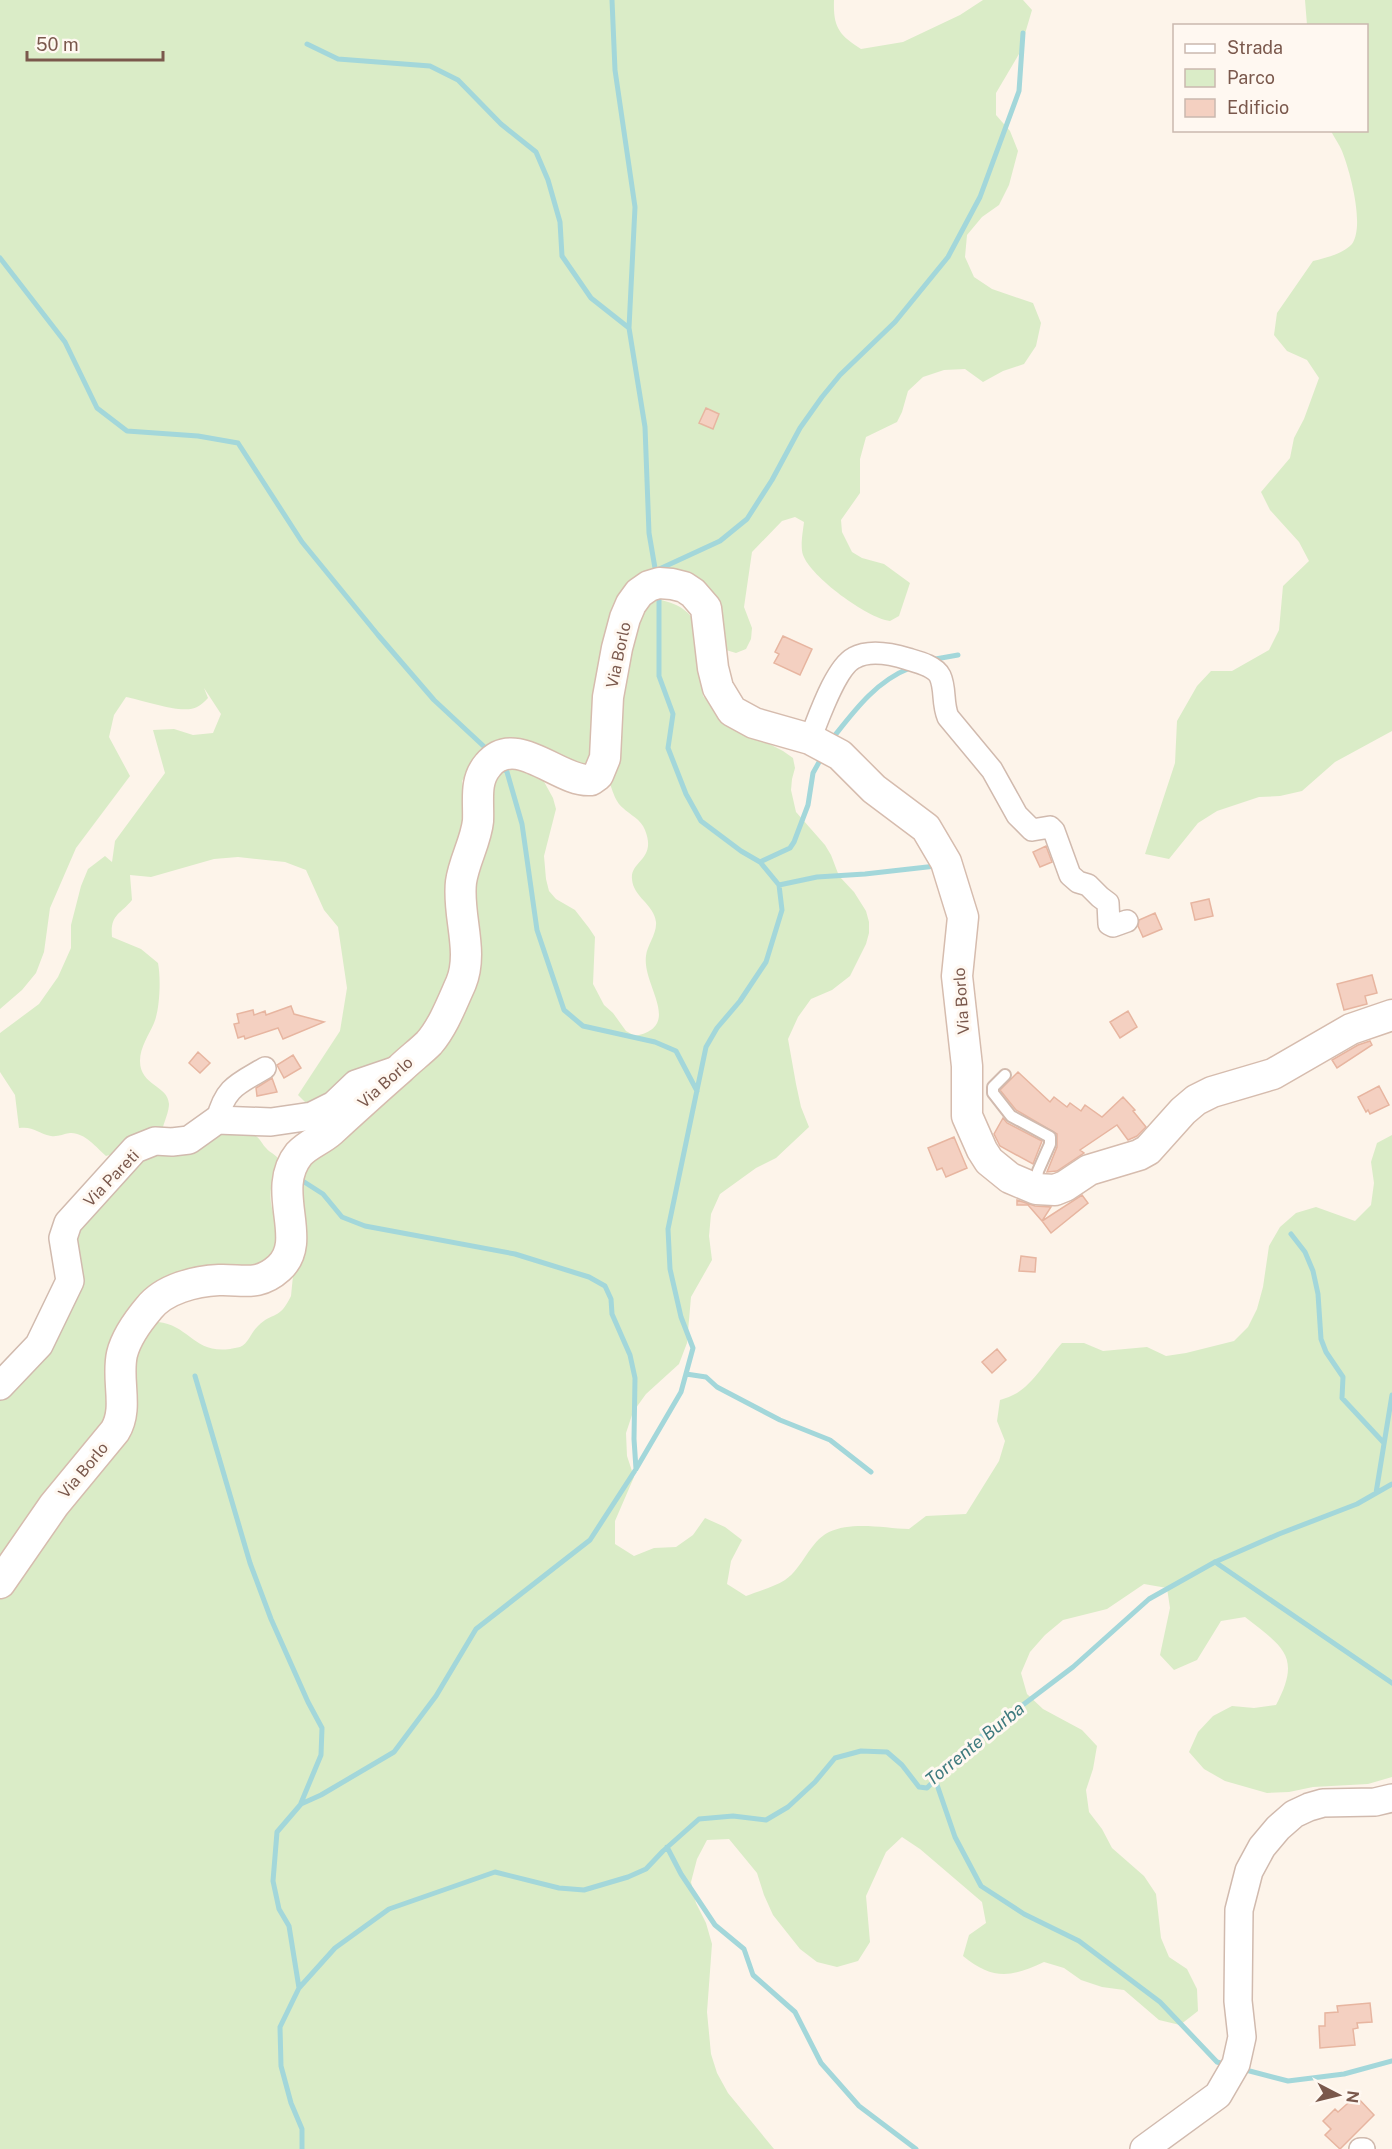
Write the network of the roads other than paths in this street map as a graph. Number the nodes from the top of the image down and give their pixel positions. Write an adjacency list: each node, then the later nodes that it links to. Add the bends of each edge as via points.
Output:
1 (810, 739): 2 (street, via 831,690 854,658 893,655 935,670 941,678 948,717 992,770 1017,815 1032,830 1050,827 1054,831 1070,874 1108,903 1109,924); 5 (main road, Via Borlo, via 754,723 732,711 715,678 706,608 693,593 684,587 659,584 639,593 625,618 617,648 608,697 606,758 598,775 591,780 574,779 534,758 511,754 489,762 483,772 478,785 478,824 461,883 466,945 462,979 429,1042); 8 (main road, Via Borlo, via 840,755 874,789 926,828 942,854 963,917 957,976 968,1116 989,1161 1011,1178)
2 (1127, 921)
3 (1392, 1015): 8 (main road, via 1351,1029 1273,1074 1196,1100 1139,1155 1089,1170 1055,1190)
4 (265, 1068): 7 (street, via 228,1092)
5 (399, 1070): 7 (street, via 356,1084 334,1105 312,1116 271,1122); 10 (main road, Via Borlo, via 326,1136 300,1153 291,1167 287,1194 292,1241 290,1252 277,1270 256,1281 222,1280 191,1285 172,1291 149,1307 122,1353 121,1422 54,1504)
6 (1005, 1075): 8 (lane, via 993,1087 993,1093 1011,1116 1050,1137)
7 (217, 1120): 9 (street, Via Pareti, via 189,1140 155,1141 135,1149 68,1223 63,1238 70,1281 39,1345)
8 (1036, 1189)
9 (0, 1386)
10 (0, 1583)
11 (1392, 1798): 12 (street, via 1309,1807 1294,1814 1262,1847 1249,1871 1239,1910 1238,2001 1242,2037 1236,2064 1218,2095)
12 (1144, 2149)

